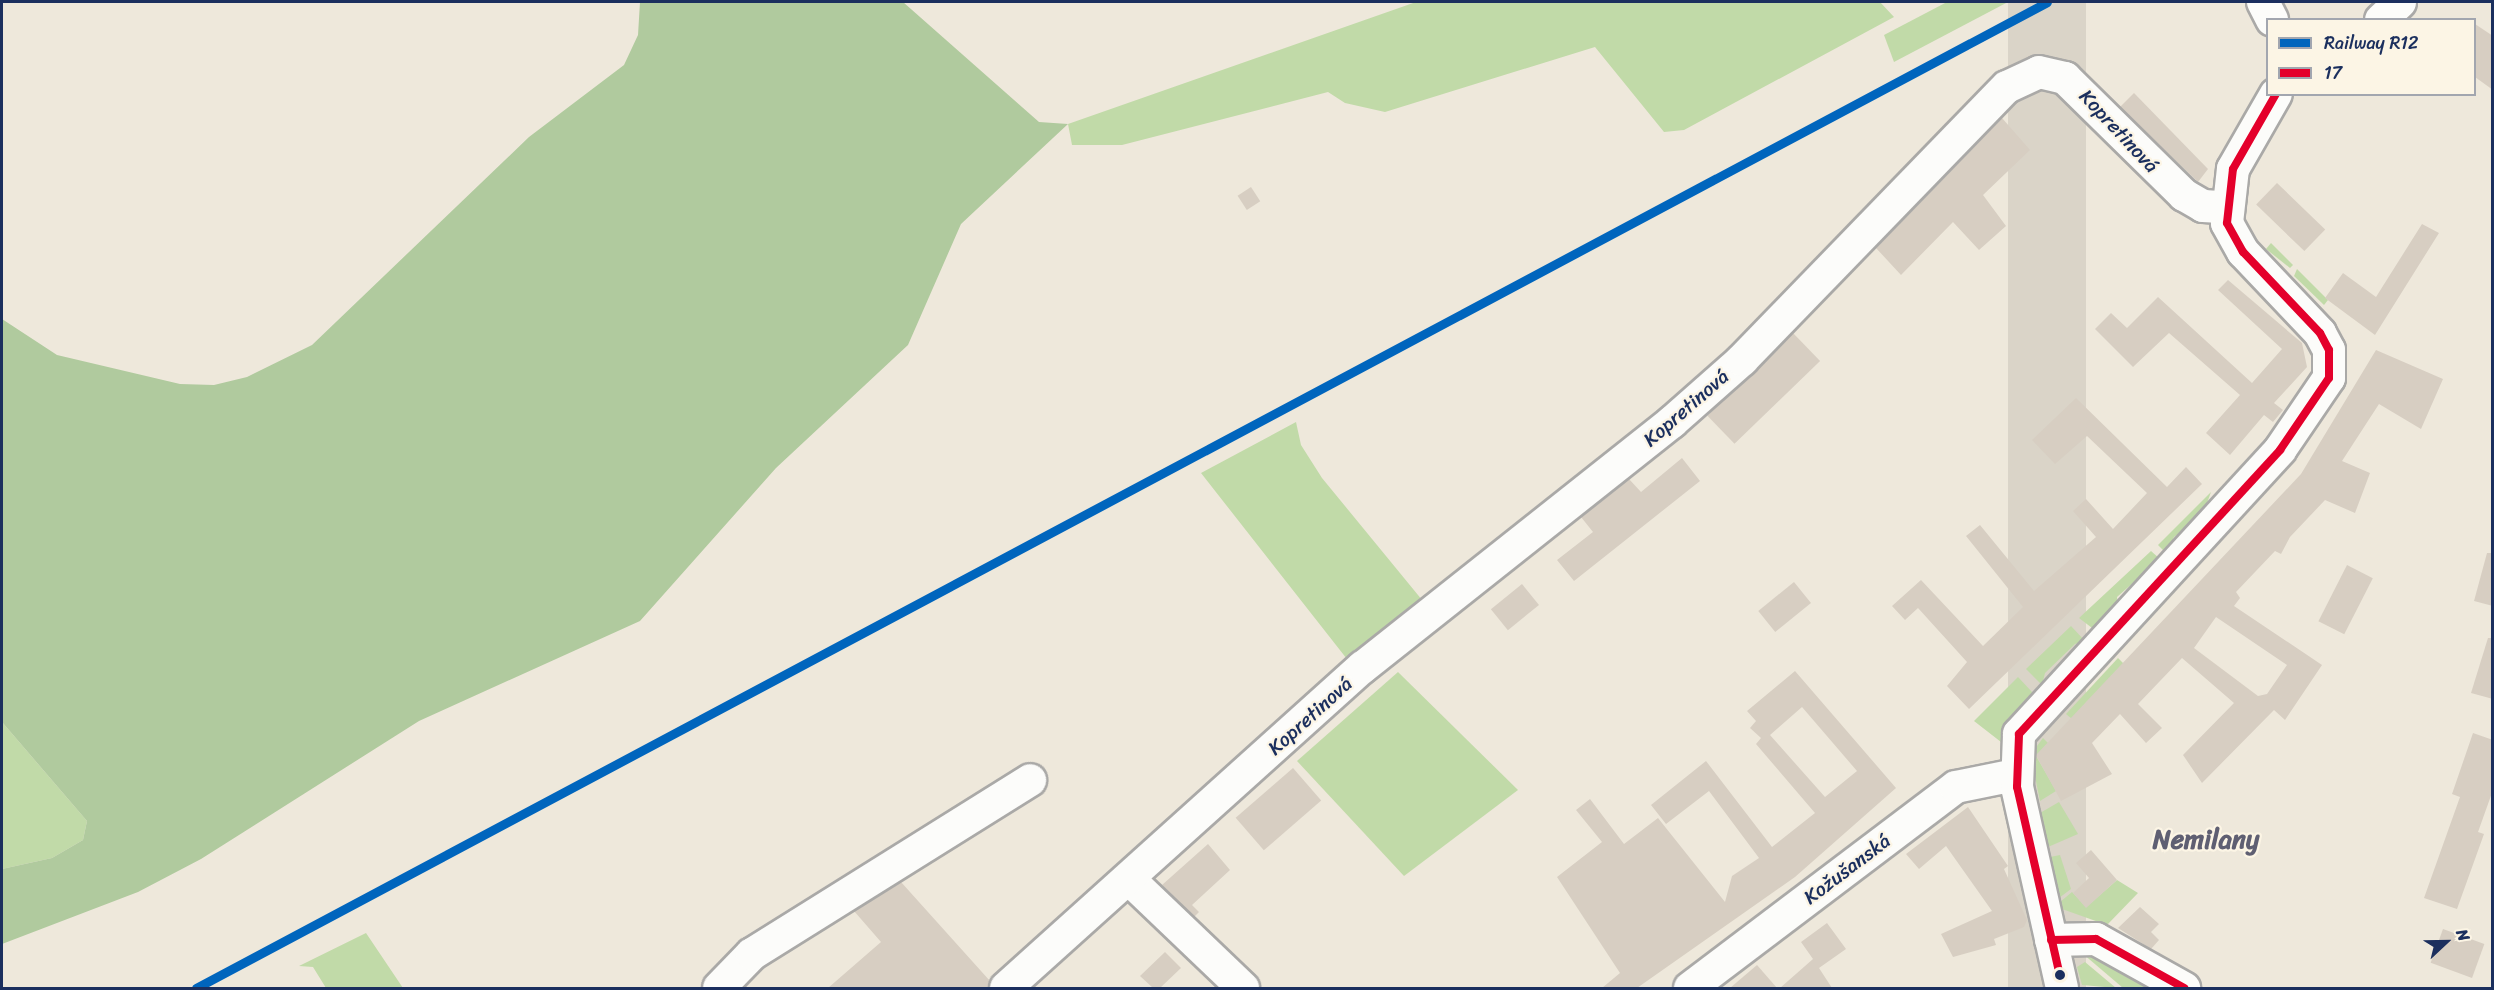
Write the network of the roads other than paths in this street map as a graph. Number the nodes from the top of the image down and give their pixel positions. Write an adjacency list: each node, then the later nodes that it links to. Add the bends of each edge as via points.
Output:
1 (2263, 2): 3 (street)
2 (2400, 2): 4 (street)
3 (2271, 18)
4 (2383, 18)
5 (2275, 96): 6 (street, via 2235,164)
6 (2225, 207): 7 (street, via 2240,248 2325,340 2330,357 2328,382 2280,450 2028,719 2017,738); 9 (street, Kopretinová, via 2203,206 2184,195 2065,78 2038,72 2007,87 1733,368 1363,667)
7 (2015, 775): 10 (street); 14 (street, Kožušanská, via 1956,787)
8 (1030, 780): 11 (street, via 752,954)
9 (1129, 879): 12 (street, Kopretinová); 13 (street)
10 (2051, 940): 15 (street); 16 (street, via 2096,939)
11 (720, 988)
12 (1006, 988)
13 (1243, 988)
14 (1690, 988)
15 (2062, 988)
16 (2184, 988)

